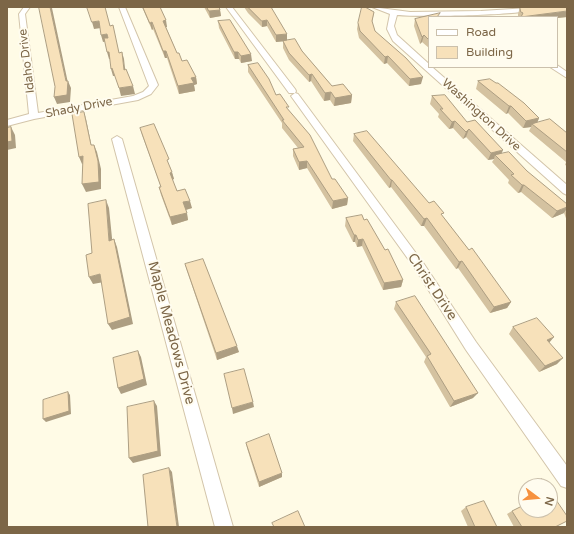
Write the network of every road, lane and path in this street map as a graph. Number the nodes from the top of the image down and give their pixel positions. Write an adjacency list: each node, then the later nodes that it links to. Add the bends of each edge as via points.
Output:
1 (27, 7): 12 (street, Idaho Drive, via 22,14)
2 (122, 7): 12 (street, Shady Drive, via 154,85 150,91 135,98)
3 (229, 7): 16 (street, Christ Drive, via 420,267 471,346)
4 (375, 7): 6 (street)
5 (541, 7): 7 (street, via 514,12)
6 (394, 12): 7 (street); 8 (street, Washington Drive, via 390,28 392,33)
7 (483, 12)
8 (428, 67)
9 (429, 68): 15 (street, Washington Drive)
10 (555, 68): 11 (street)
11 (567, 76)
12 (34, 116): 13 (street, Shady Drive)
13 (7, 123)
14 (117, 139): 17 (street, Maple Meadows Drive)
15 (567, 191)
16 (567, 480)
17 (224, 527)

